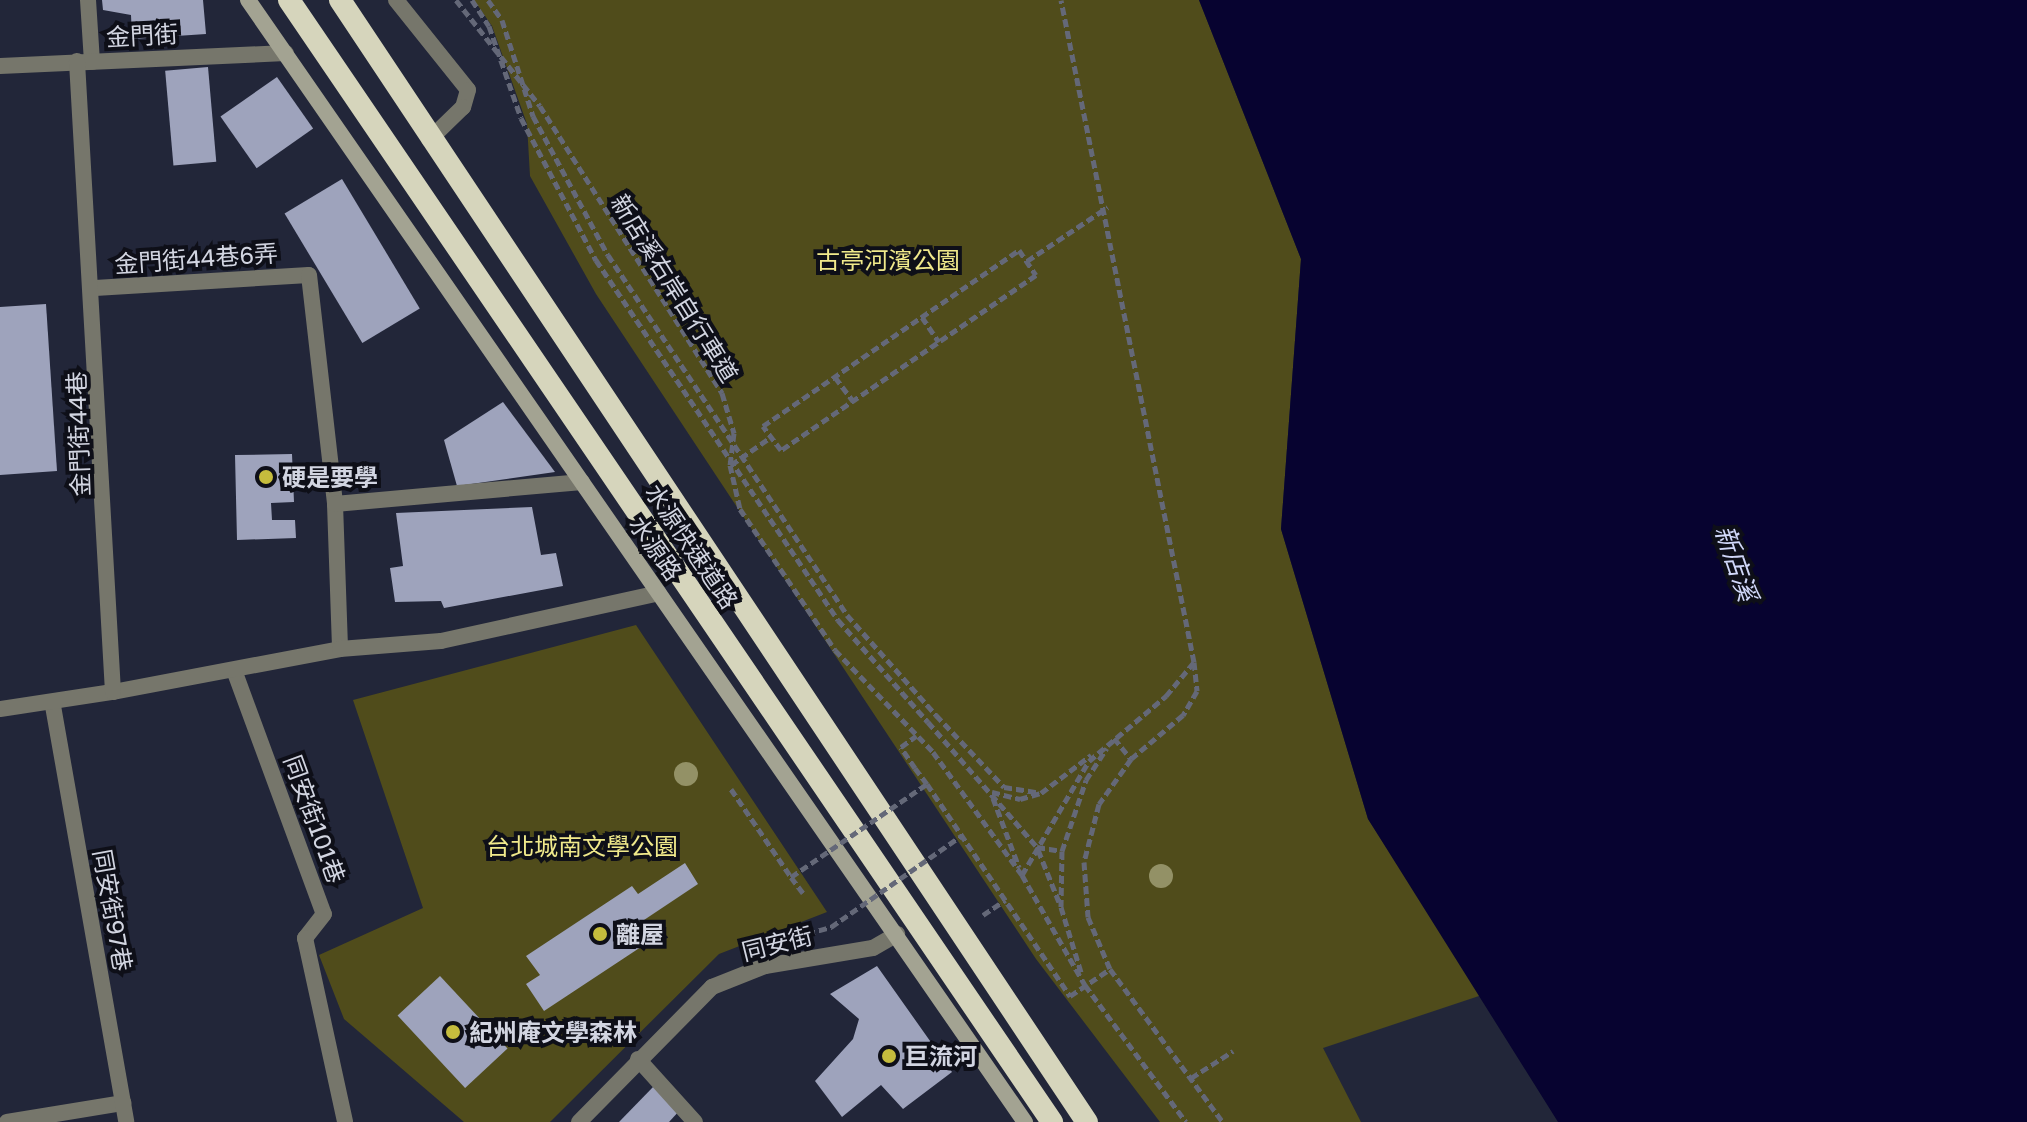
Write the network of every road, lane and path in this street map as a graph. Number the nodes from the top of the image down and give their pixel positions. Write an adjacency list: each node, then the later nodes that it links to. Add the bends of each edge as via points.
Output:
1 (88, 0): 12 (street, 金門街44巷)
2 (248, 0): 11 (main road, 水源路)
3 (289, 0): 62 (highway, 水源快速道路)
4 (326, 0): 14 (highway)
5 (340, 0): 14 (highway, 水源快速道路)
6 (396, 0): 15 (street, via 468,90 463,107)
7 (456, 0): 24 (path, 新店溪右岸自行車道, via 540,106 722,393 734,433)
8 (472, 0): 39 (path, bridge, via 521,118 596,260 838,620)
9 (488, 0): 40 (path, bridge, via 502,20 533,116 608,255 847,615 1004,787)
10 (1061, 0): 16 (path)
11 (286, 53): 12 (street, 金門街); 25 (main road, 水源路)
12 (84, 61): 13 (street, 金門街); 18 (street, 金門街44巷)
13 (0, 66)
14 (395, 90): 15 (highway, 水源快速道路)
15 (429, 140): 63 (highway, 水源快速道路)
16 (1108, 207): 17 (path); 29 (path)
17 (1027, 261): 19 (path, via 1019,250); 20 (path, via 1036,275)
18 (95, 288): 26 (street, 金門街44巷6弄, via 309,275); 31 (street, 金門街44巷)
19 (922, 317): 20 (path); 21 (path)
20 (939, 342): 22 (path)
21 (835, 377): 22 (path); 23 (path, via 763,426)
22 (853, 401): 23 (path, via 781,450)
23 (771, 437): 24 (path)
24 (730, 465): 34 (path, 新店溪右岸自行車道, via 740,509 820,630)
25 (582, 482): 26 (street); 27 (main road, 水源路)
26 (335, 504): 28 (street, 金門街44巷6弄)
27 (659, 593): 28 (street, via 441,641); 48 (main road, 水源路)
28 (340, 649): 30 (street)
29 (1194, 662): 35 (path, via 1166,696); 36 (path, via 1197,691 1183,715)
30 (234, 670): 31 (street); 58 (street, 同安街101巷, via 324,914 305,938)
31 (113, 692): 32 (street)
32 (53, 706): 33 (street); 55 (street, 同安街97巷)
33 (0, 709)
34 (916, 736): 37 (path, bridge, via 901,747); 44 (path, 新店溪右岸自行車道)
35 (1114, 738): 36 (path); 40 (path); 42 (path, via 1071,784); 43 (path, via 1086,780)
36 (1131, 759): 50 (path, via 1099,804 1084,862 1088,917)
37 (927, 784): 41 (path); 45 (path, bridge)
38 (731, 789): 45 (path)
39 (991, 792): 40 (path, via 1020,799); 42 (path); 44 (path)
40 (1041, 793)
41 (961, 836): 49 (path, bridge, via 831,927); 51 (path, via 1070,996)
42 (1037, 847): 43 (path); 44 (path); 47 (path)
43 (1062, 851): 47 (path)
44 (1022, 875): 51 (path, 新店溪右岸自行車道)
45 (791, 877): 46 (path, bridge)
46 (803, 893)
47 (1061, 907): 51 (path)
48 (897, 934): 53 (street, 同安街, via 873,948 765,966 712,987); 61 (main road, 水源路)
49 (761, 946)
50 (1110, 969): 51 (path); 54 (path)
51 (1085, 985): 64 (path, 新店溪右岸自行車道)
52 (1233, 1051): 54 (path)
53 (638, 1059): 59 (street, 同安街); 60 (street)
54 (1191, 1078): 65 (path)
55 (123, 1103): 56 (street); 57 (street, 同安街97巷)
56 (7, 1122)
57 (126, 1122)
58 (345, 1122)
59 (579, 1122)
60 (695, 1122)
61 (1025, 1122)
62 (1052, 1122)
63 (1087, 1122)
64 (1186, 1122)
65 (1223, 1122)

